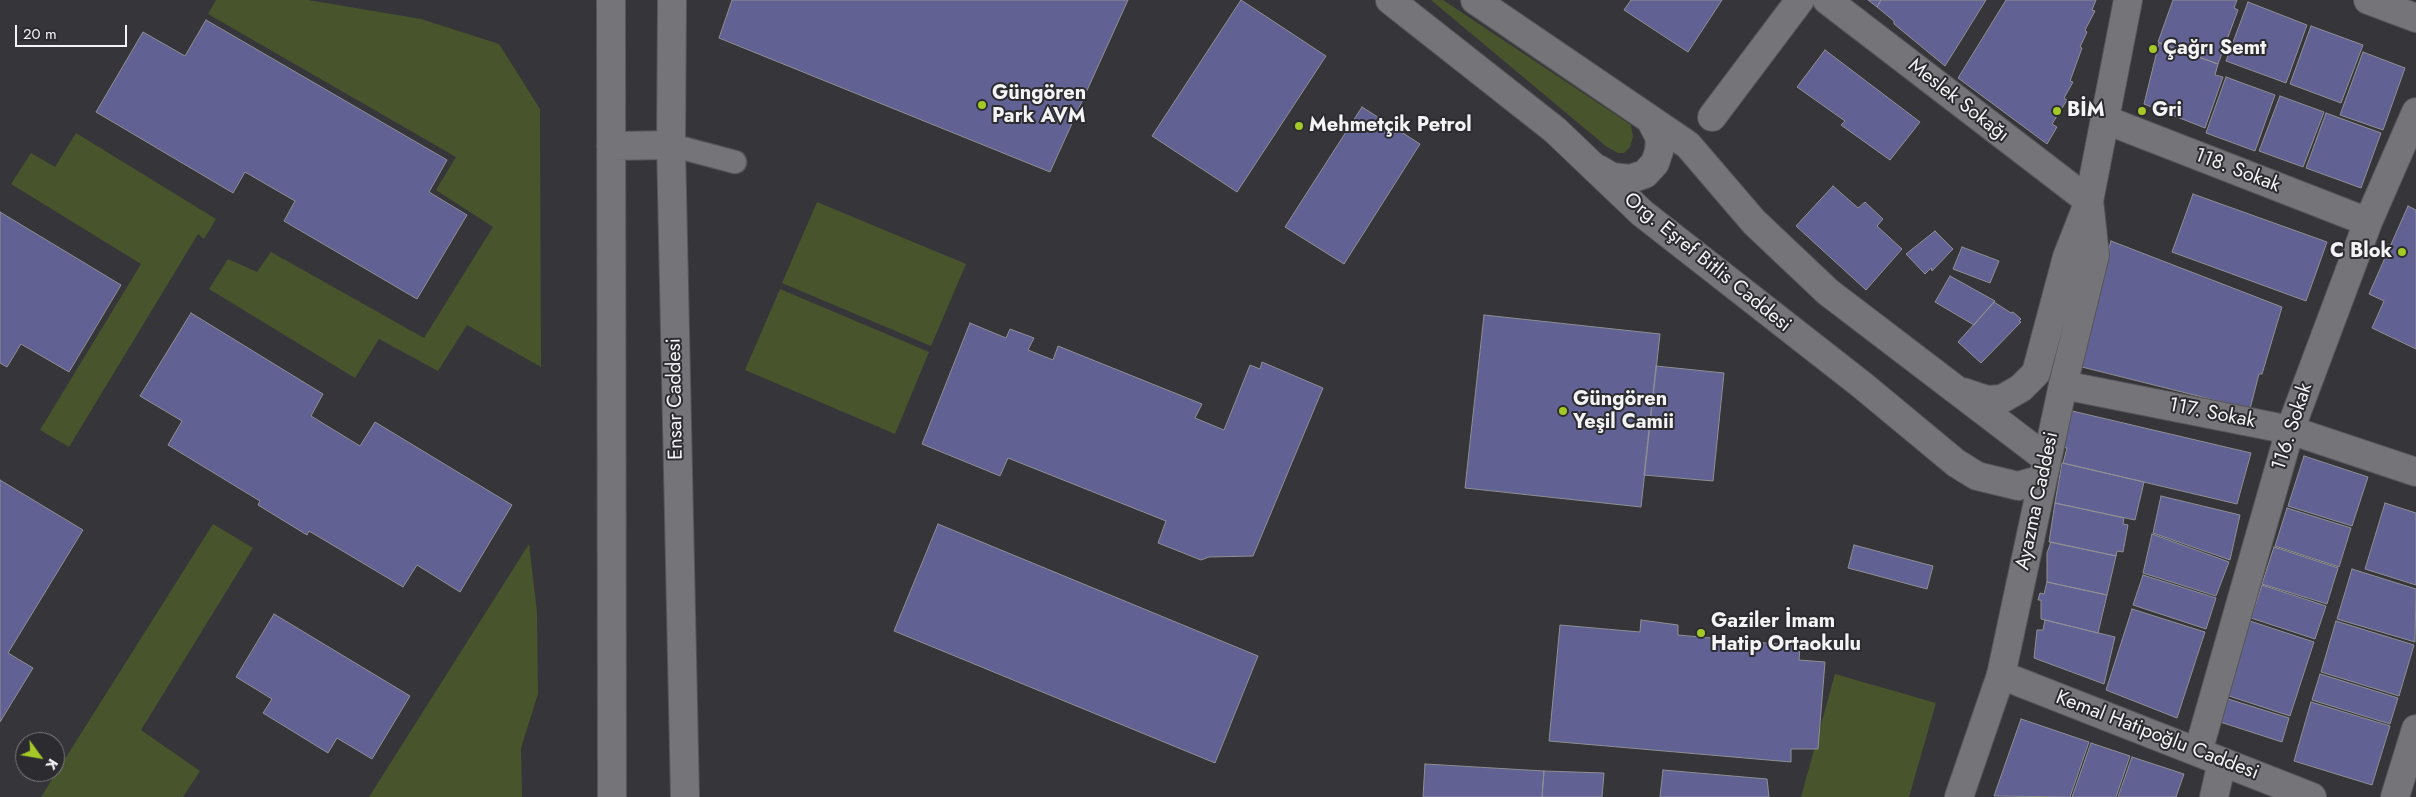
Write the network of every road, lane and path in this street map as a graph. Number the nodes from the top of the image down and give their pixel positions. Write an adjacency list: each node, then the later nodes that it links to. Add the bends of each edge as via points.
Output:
1 (611, 0): 15 (street)
2 (672, 0): 14 (street, Ensar Caddesi)
3 (1390, 0): 17 (street, Org. Eşref Bitlis Caddesi, via 1555,130)
4 (1475, 0): 12 (street)
5 (1800, 0): 11 (street)
6 (1827, 0): 18 (street, Meslek Sokağı)
7 (2128, 0): 13 (street, Ayazma Caddesi)
8 (2368, 0): 9 (street)
9 (2416, 18)
10 (2416, 112): 19 (street, 116. Sokak)
11 (1712, 117)
12 (1650, 119): 17 (street, via 1660,138 1659,152 1655,163 1645,174 1630,179 1612,177); 21 (street, via 1688,146 1754,222 1828,292)
13 (2106, 120): 18 (street, Ayazma Caddesi); 19 (street, 118. Sokak)
14 (671, 145): 15 (street); 16 (lane); 29 (street, Ensar Caddesi)
15 (611, 146): 28 (street)
16 (735, 162)
17 (1592, 166): 23 (street, Org. Eşref Bitlis Caddesi, via 1642,214 1862,385 1956,463 1977,476 2018,486)
18 (2089, 202): 20 (street, Ayazma Caddesi, via 2095,254); 21 (street, Ayazma Caddesi, via 2067,257 2036,374 2002,399 1987,400)
19 (2368, 222): 22 (street, 116. Sokak)
20 (2063, 385): 22 (street, 117. Sokak); 23 (street, Ayazma Caddesi)
21 (1951, 388): 23 (street)
22 (2290, 430): 24 (street, 117. Sokak); 27 (street, 116. Sokak)
23 (2045, 469): 25 (street, Ayazma Caddesi)
24 (2416, 472)
25 (2000, 676): 27 (street, Kemal Hatipoğlu Caddesi); 30 (street, Ayazma Caddesi)
26 (2416, 729): 33 (street)
27 (2210, 757): 31 (street, 116. Sokak); 32 (street, Kemal Hatipoğlu Caddesi)
28 (612, 797)
29 (686, 797)
30 (1958, 797)
31 (2214, 797)
32 (2312, 797)
33 (2395, 797)

